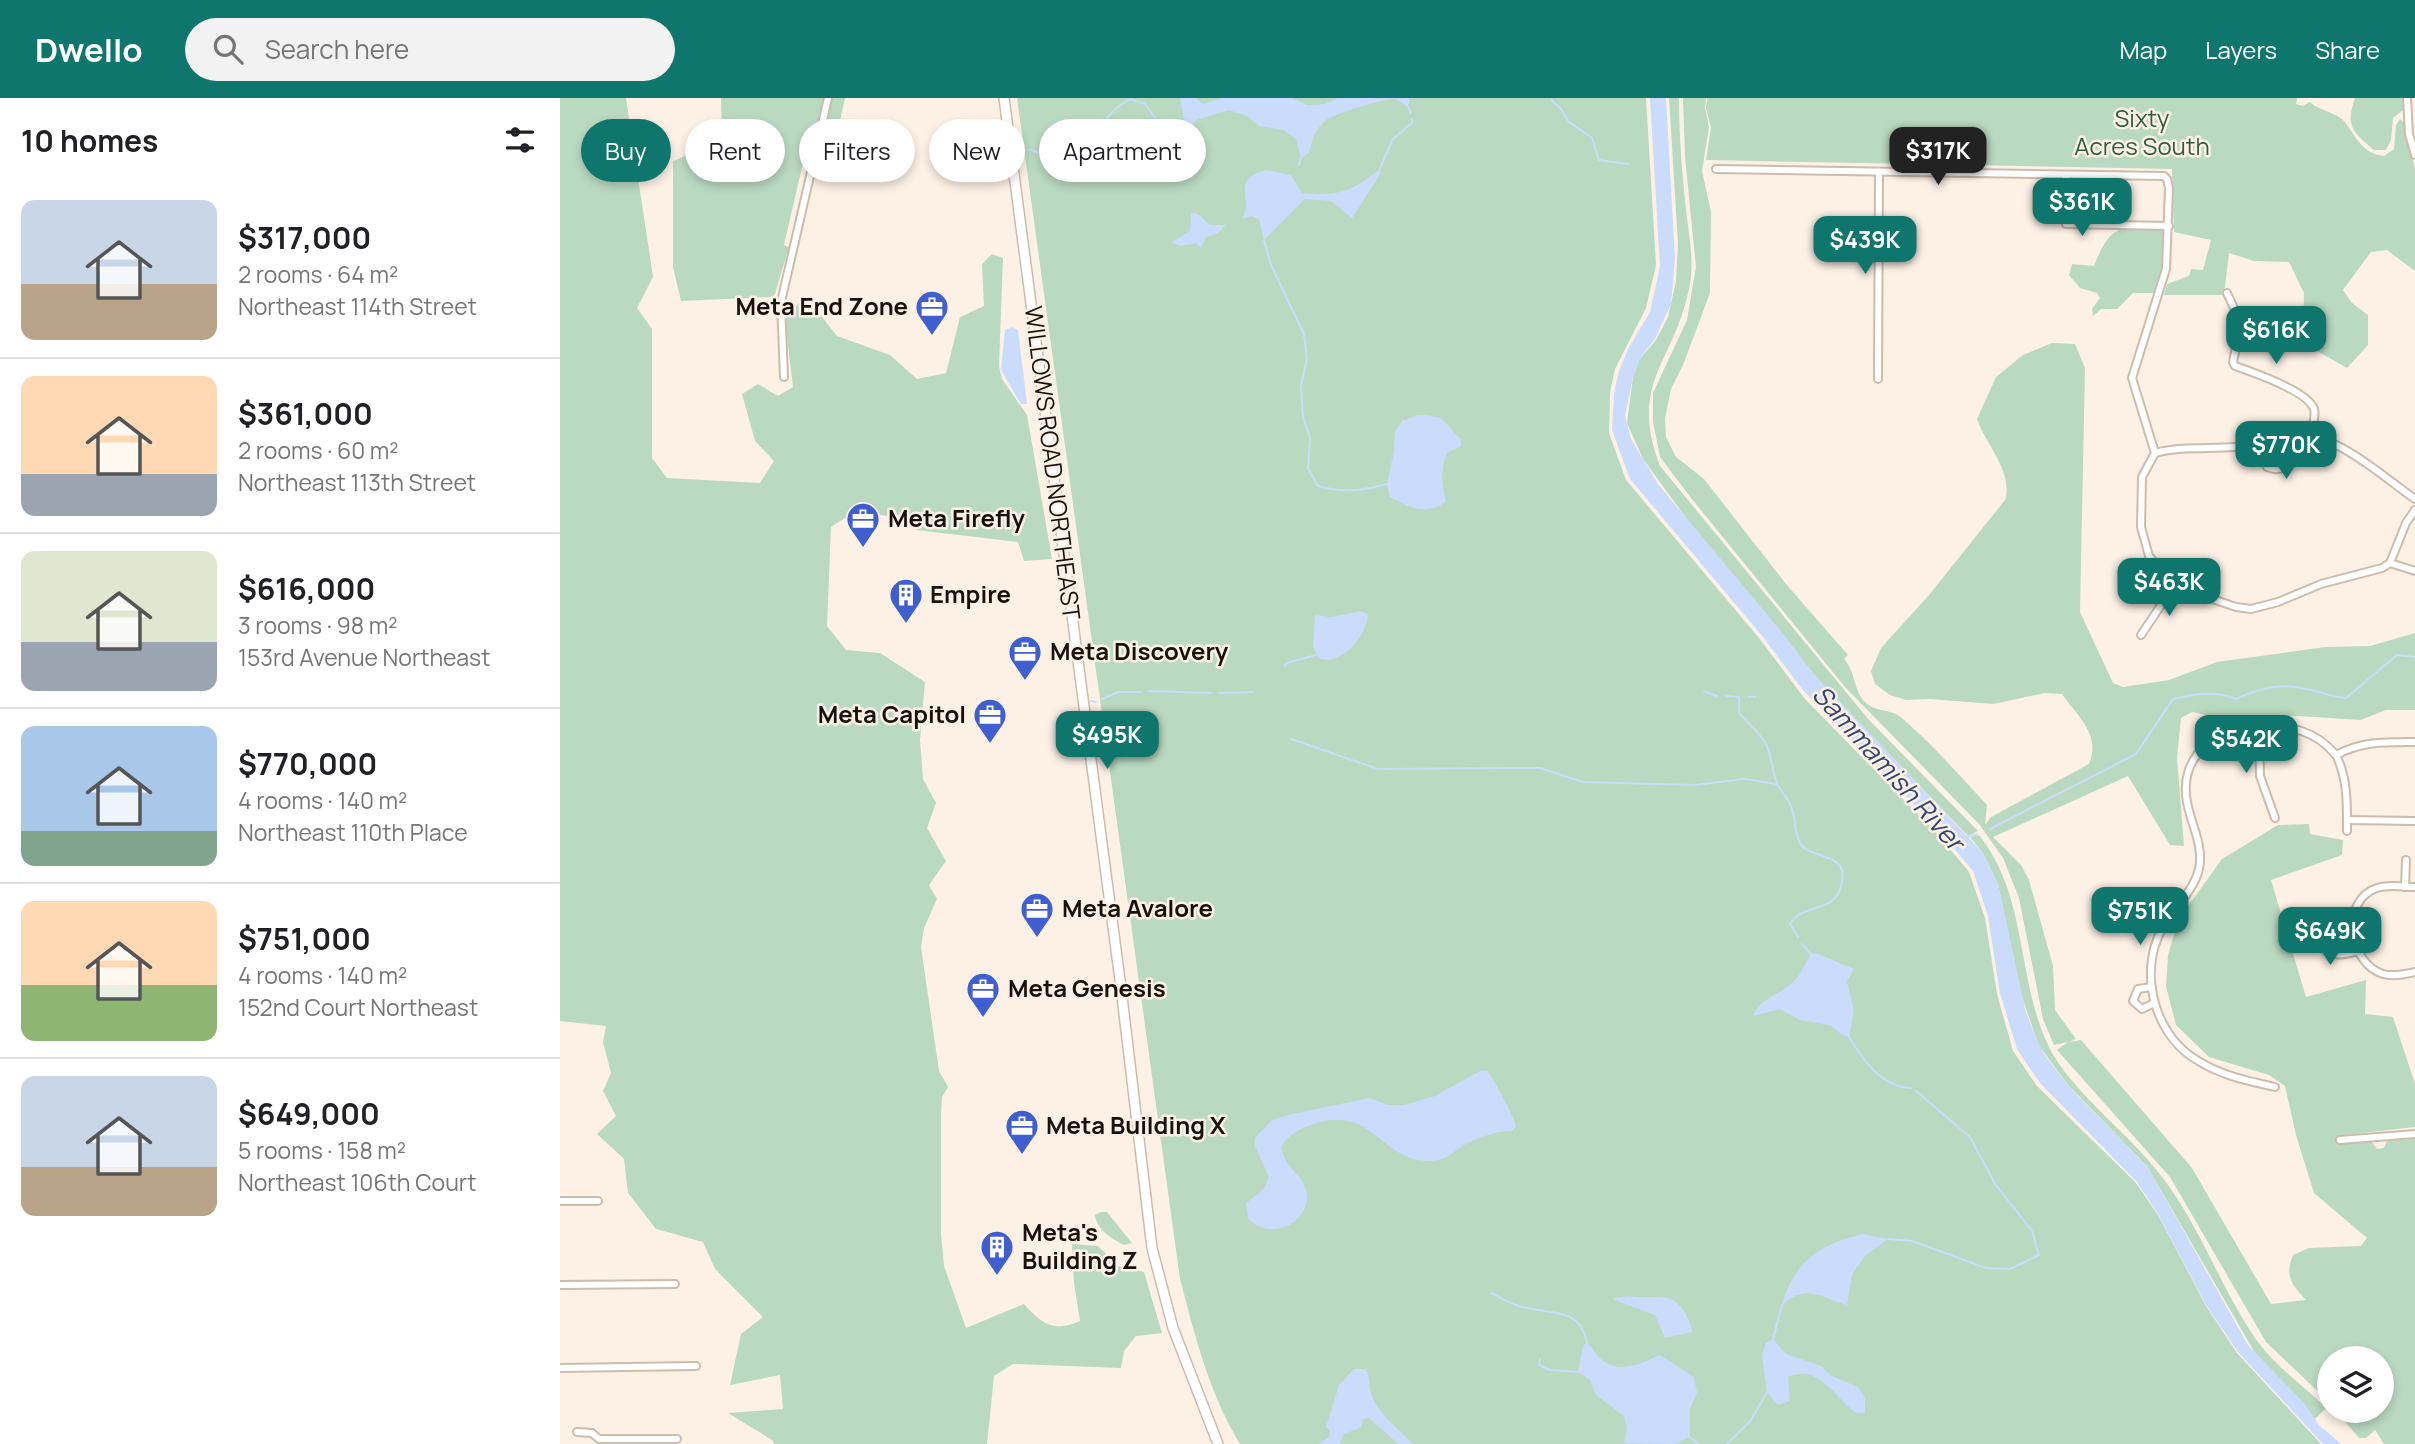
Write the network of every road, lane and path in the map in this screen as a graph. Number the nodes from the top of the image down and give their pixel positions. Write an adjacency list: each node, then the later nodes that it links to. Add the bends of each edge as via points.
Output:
1 (828, 98): 10 (street, via 781,302)
2 (1004, 98): 49 (main road, WILLOWS ROAD NORTHEAST, via 1152,1248 1177,1341)
3 (2407, 98): 4 (street)
4 (2415, 155)
5 (1716, 169): 6 (street)
6 (1879, 172): 7 (street); 11 (street)
7 (2066, 175): 8 (street, via 2167,179); 8 (street, via 2066,225)
8 (2169, 226): 15 (street, via 2166,268 2132,372)
9 (2227, 293): 13 (street, via 2241,323 2235,366 2271,378 2310,403 2315,410)
10 (784, 377)
11 (1878, 379)
12 (2295, 436): 13 (street); 14 (street); 14 (street, via 2296,460 2279,470 2267,467)
13 (2311, 437): 16 (street, via 2339,446)
14 (2257, 444): 15 (street)
15 (2155, 453): 20 (street, via 2142,477 2141,527 2149,556)
16 (2415, 499)
17 (2415, 510): 18 (street)
18 (2390, 563): 19 (street); 20 (street, via 2251,608)
19 (2415, 571)
20 (2174, 586): 21 (street)
21 (2141, 635)
22 (2259, 726): 24 (street, via 2300,729); 25 (street, via 2260,776); 35 (street, via 2230,729 2204,745 2192,763 2186,793 2200,848 2199,866 2158,938)
23 (2415, 742): 24 (street, via 2371,742)
24 (2336, 755): 26 (street, via 2344,774)
25 (2275, 818)
26 (2347, 820): 27 (street); 28 (street)
27 (2415, 821)
28 (2347, 831)
29 (2406, 860): 30 (street)
30 (2405, 887): 31 (street); 33 (street, via 2375,888 2357,901 2353,925)
31 (2415, 887)
32 (2323, 940): 33 (street, via 2333,954)
33 (2359, 951): 34 (street, via 2373,969 2393,976)
34 (2415, 972)
35 (2152, 987): 36 (street); 36 (street, via 2138,989 2133,1001 2142,1009)
36 (2154, 1003): 37 (street, via 2177,1044 2198,1061 2225,1074)
37 (2275, 1087)
38 (2415, 1134): 39 (street)
39 (2340, 1140)
40 (560, 1201): 41 (street)
41 (598, 1201)
42 (675, 1284): 43 (street)
43 (560, 1285)
44 (696, 1366): 45 (street)
45 (560, 1368)
46 (577, 1432): 48 (street)
47 (677, 1439): 48 (street)
48 (630, 1442)
49 (1218, 1444)

